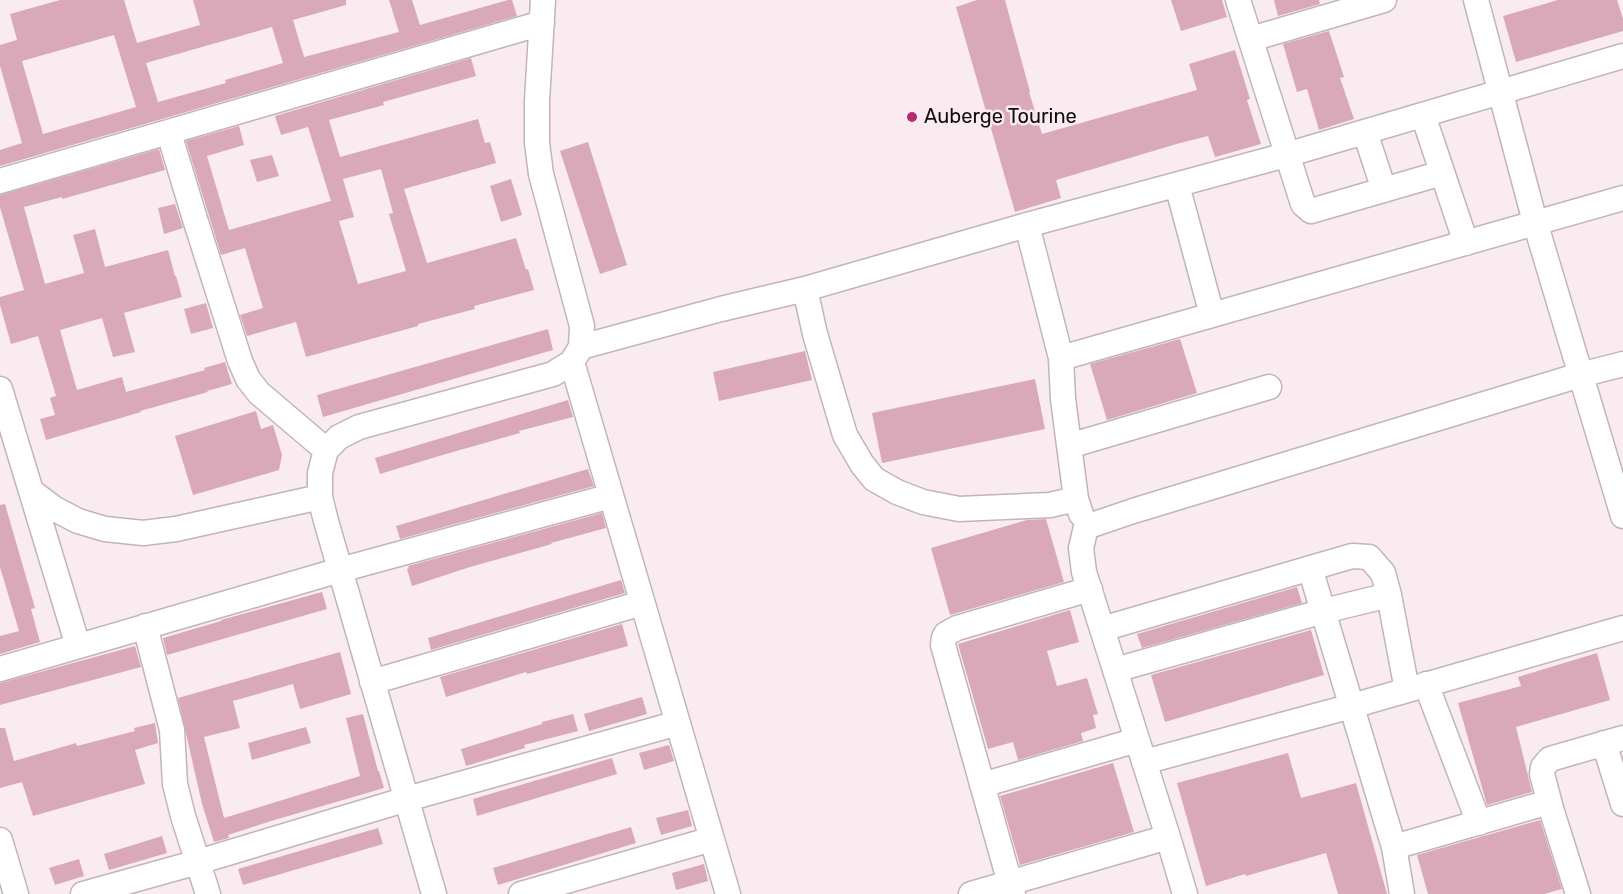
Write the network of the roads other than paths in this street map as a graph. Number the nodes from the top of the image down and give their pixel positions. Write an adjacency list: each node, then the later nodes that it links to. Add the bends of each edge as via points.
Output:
1 (1238, 0): 5 (street)
2 (1384, 0): 5 (street)
3 (1476, 0): 7 (street)
4 (543, 12): 10 (street); 22 (street, via 537,143 541,174 582,326)
5 (1251, 39): 11 (street)
6 (1623, 56): 7 (street)
7 (1501, 92): 8 (street); 17 (street)
8 (1423, 115): 9 (street); 12 (street)
9 (1365, 132): 11 (street); 15 (street)
10 (169, 133): 13 (street); 29 (street, via 248,379)
11 (1286, 155): 14 (street); 15 (street, via 1303,204 1311,211)
12 (1442, 173): 15 (street); 19 (street)
13 (0, 181)
14 (1177, 185): 18 (street); 21 (street)
15 (1384, 190)
16 (1623, 198): 17 (street)
17 (1535, 222): 19 (street); 25 (street)
18 (1027, 225): 20 (street); 23 (street)
19 (1466, 243): 21 (street)
20 (805, 289): 22 (street, via 721,309); 34 (street, via 845,435 874,479 923,502 958,509 1050,505)
21 (1212, 315): 23 (street)
22 (577, 354): 29 (street, via 553,374 359,427 339,437); 32 (street)
23 (1061, 358): 28 (street)
24 (1623, 364): 25 (street)
25 (1580, 375): 30 (street); 36 (street)
26 (1269, 387): 28 (street)
27 (0, 389): 31 (street)
28 (1069, 446): 34 (street)
29 (326, 450): 33 (street, via 320,473)
30 (1616, 465): 35 (street)
31 (31, 491): 33 (street, via 78,521 143,533); 46 (street)
32 (611, 496): 38 (street); 41 (street)
33 (320, 497): 38 (street)
34 (1076, 499): 36 (street)
35 (1623, 516)
36 (1086, 527): 39 (street, via 1081,548)
37 (1310, 568): 40 (street, via 1352,556 1369,557 1383,573); 42 (street); 45 (street)
38 (340, 570): 43 (street); 49 (street)
39 (1090, 589): 45 (street); 55 (street, via 946,634 943,645)
40 (1389, 595): 42 (street); 50 (street)
41 (642, 603): 49 (street); 52 (street)
42 (1324, 611): 48 (street); 51 (street)
43 (146, 626): 46 (street); 64 (street, via 172,730 175,784)
44 (1623, 628): 50 (street)
45 (1102, 629): 48 (street)
46 (78, 646): 47 (street)
47 (0, 669)
48 (1115, 670): 54 (street)
49 (372, 682): 56 (street)
50 (1417, 687): 51 (street); 59 (street)
51 (1352, 706): 54 (street); 63 (street)
52 (678, 723): 56 (street); 61 (street)
53 (1614, 741): 57 (street); 58 (street, via 1550,759 1543,767)
54 (1141, 751): 55 (street); 60 (street)
55 (982, 785): 65 (street)
56 (407, 799): 64 (street); 69 (street)
57 (1623, 804)
58 (1552, 812): 59 (street, via 1549,802); 75 (street)
59 (1479, 823): 63 (street)
60 (1168, 837): 65 (street); 73 (street)
61 (712, 839): 70 (street); 71 (street)
62 (0, 840): 66 (street)
63 (1394, 847): 74 (street)
64 (198, 862): 67 (street); 68 (street)
65 (1011, 888): 72 (street)
66 (16, 894)
67 (83, 894)
68 (208, 894)
69 (434, 894)
70 (521, 894)
71 (728, 894)
72 (972, 894)
73 (1185, 894)
74 (1402, 894)
75 (1578, 894)

